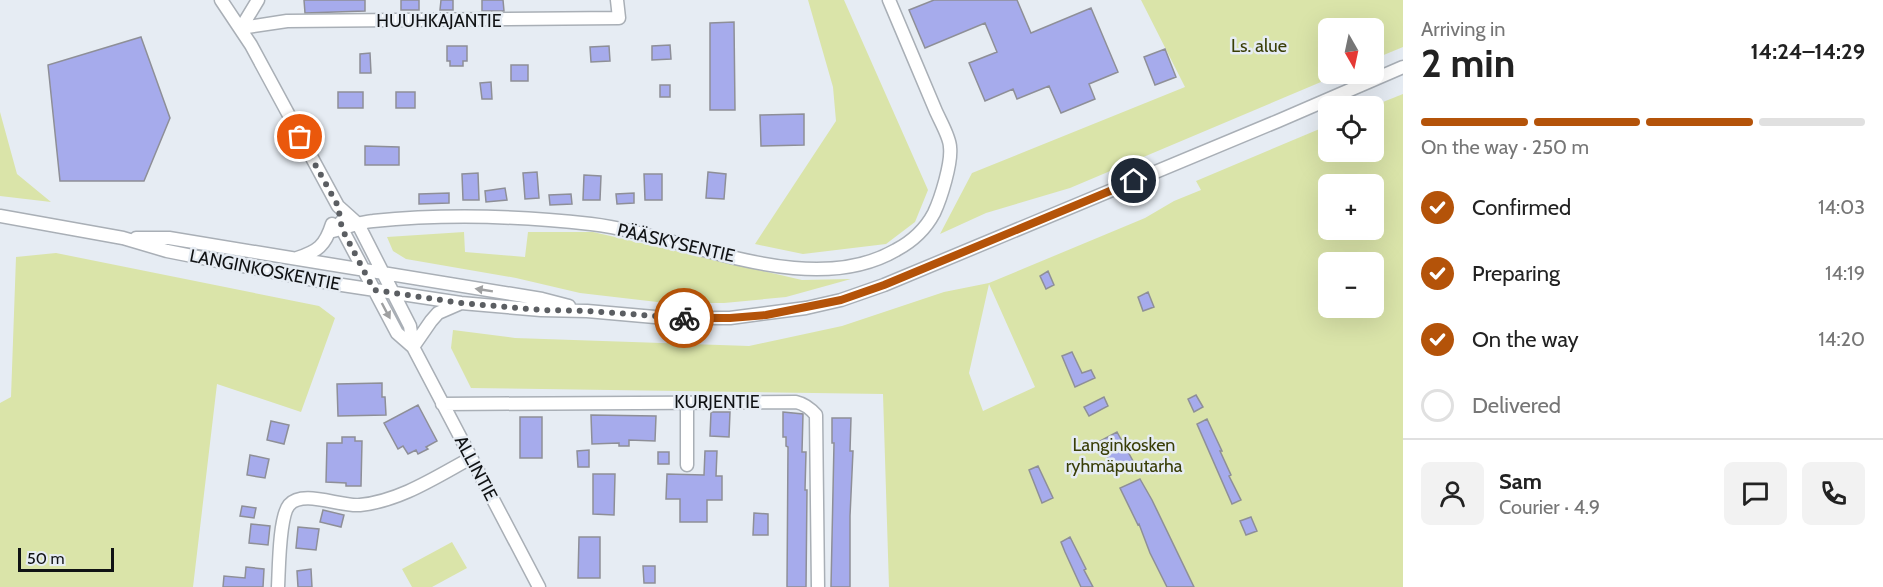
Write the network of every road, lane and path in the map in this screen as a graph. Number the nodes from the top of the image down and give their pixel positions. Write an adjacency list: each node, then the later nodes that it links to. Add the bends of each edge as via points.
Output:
1 (221, 0): 5 (street, ALLINTIE)
2 (258, 0): 5 (street)
3 (617, 0): 5 (street, HUUHKAJANTIE, via 619,18 287,21)
4 (889, 0): 9 (street, PÄÄSKYSENTIE, via 951,146 939,202 928,224 911,242 888,255 857,266 823,270 787,268 593,224 470,218)
5 (241, 28): 7 (street, ALLINTIE)
6 (1403, 67): 18 (street, LANGINKOSKENTIE, via 841,300 730,318 666,318)
7 (338, 206): 9 (street, ALLINTIE); 10 (street)
8 (0, 216): 11 (street, LANGINKOSKENTIE)
9 (358, 224): 10 (street, PÄÄSKYSENTIE); 14 (street, ALLINTIE)
10 (335, 231): 12 (street, via 321,247); 13 (street, ALLINTIE)
11 (123, 237): 12 (street, LANGINKOSKENTIE, via 168,238); 15 (street, LANGINKOSKENTIE, via 214,262)
12 (295, 259): 13 (street, LANGINKOSKENTIE)
13 (364, 271): 14 (street, LANGINKOSKENTIE); 15 (street, ALLINTIE)
14 (384, 274): 16 (street, ALLINTIE); 18 (street, LANGINKOSKENTIE, one-way to 14, via 542,299)
15 (374, 290): 16 (street, LANGINKOSKENTIE); 19 (street, ALLINTIE, one-way to 19, via 397,333)
16 (393, 292): 17 (street, LANGINKOSKENTIE); 19 (street, ALLINTIE, via 410,326)
17 (461, 303): 18 (street, LANGINKOSKENTIE); 19 (street, via 438,313)
18 (587, 311)
19 (413, 347): 21 (street, ALLINTIE)
20 (687, 402): 21 (street, KURJENTIE); 23 (street); 26 (street, KURJENTIE, via 796,402 809,407 816,416)
21 (442, 404): 22 (street, ALLINTIE)
22 (471, 458): 24 (street, via 407,492 377,502 345,505 299,498 291,503 284,518); 25 (street, ALLINTIE)
23 (687, 465)
24 (278, 587)
25 (540, 587)
26 (818, 587)

